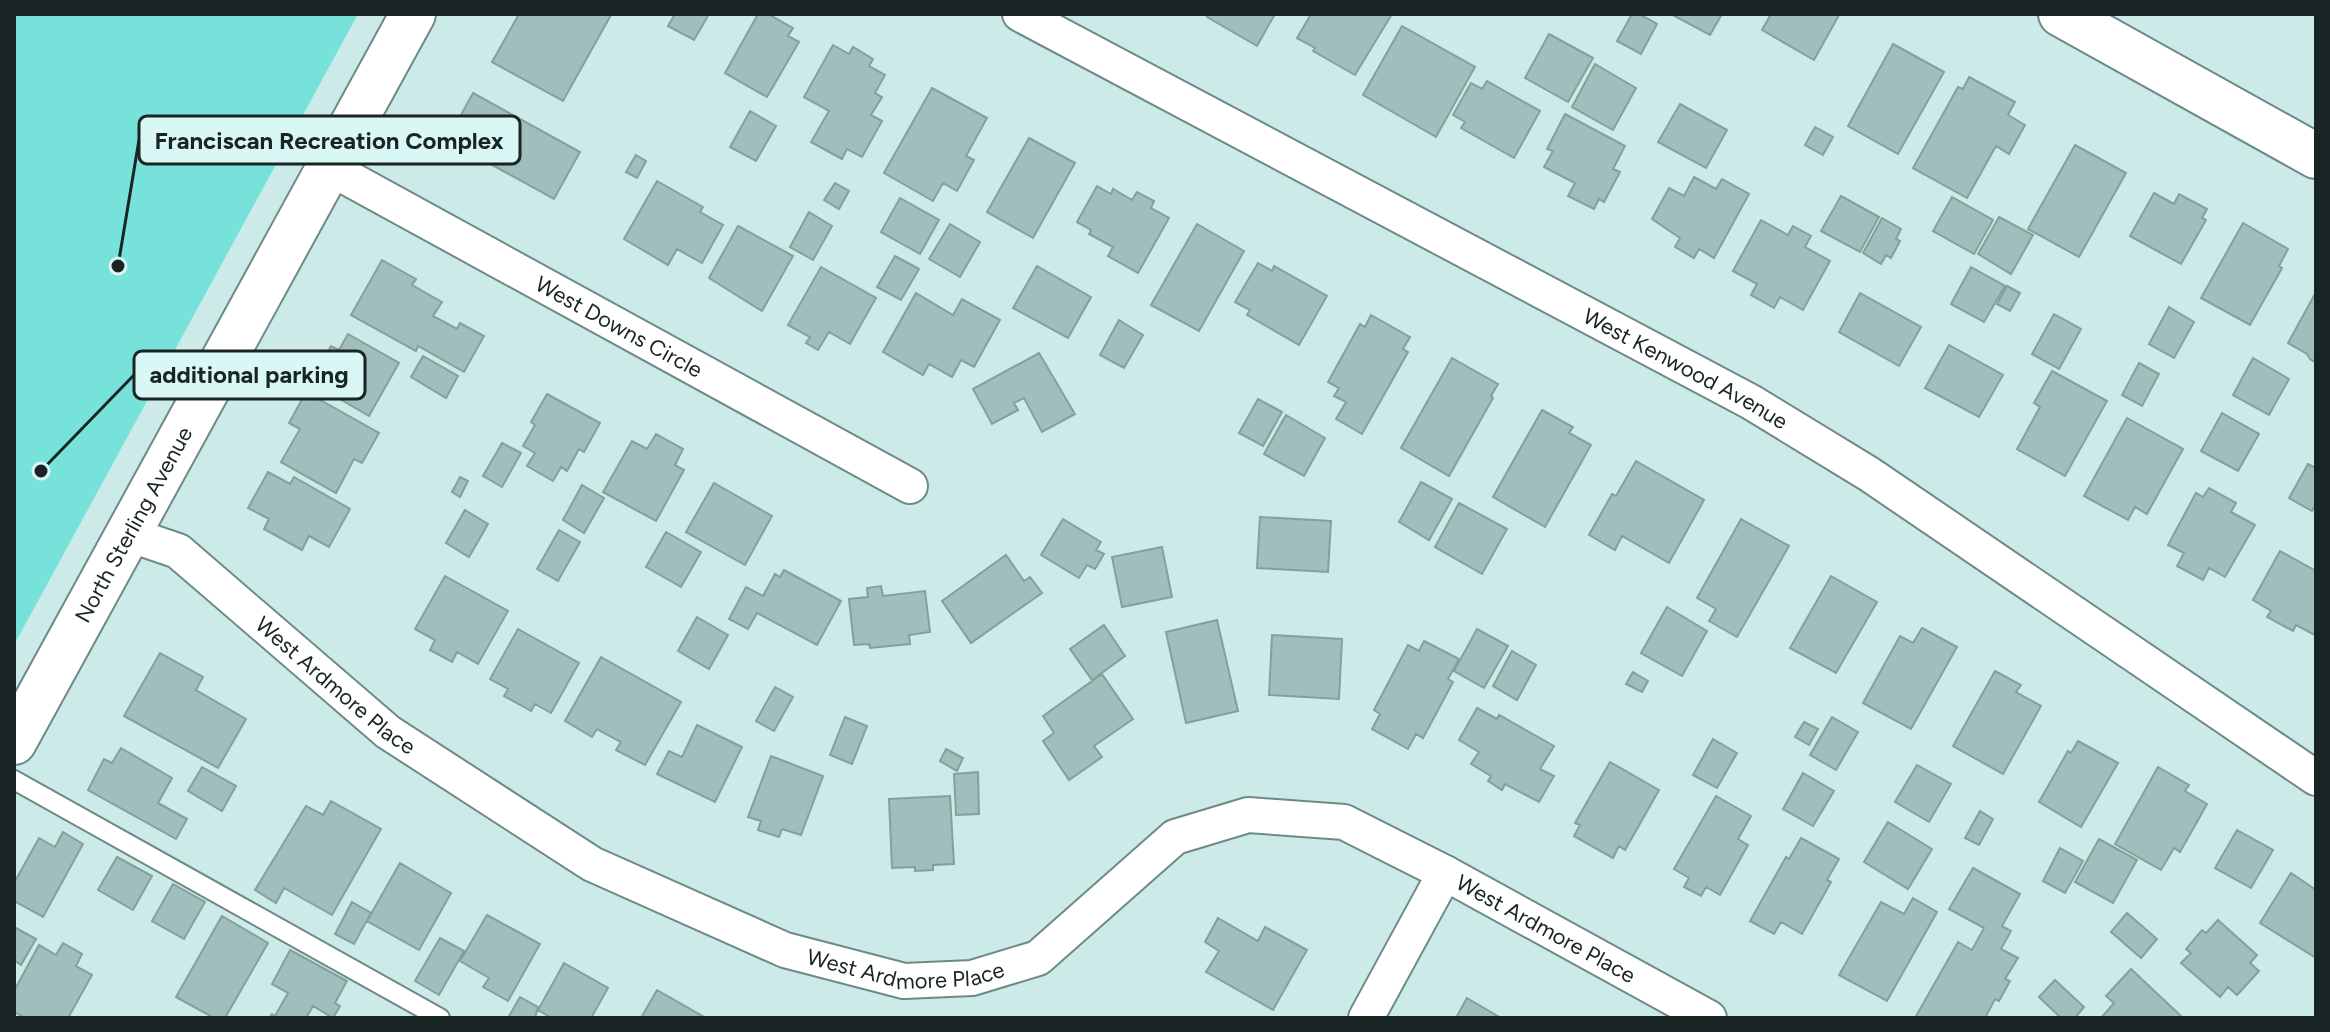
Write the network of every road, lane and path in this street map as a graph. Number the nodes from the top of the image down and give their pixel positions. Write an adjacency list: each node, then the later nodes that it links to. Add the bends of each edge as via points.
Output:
1 (413, 14): 5 (street, North Sterling Avenue)
2 (1020, 14): 9 (street, West Kenwood Avenue, via 1751,402 1869,474)
3 (2061, 14): 4 (street)
4 (2316, 156)
5 (328, 167): 6 (street, West Downs Circle); 7 (street, North Sterling Avenue)
6 (910, 486)
7 (128, 534): 8 (street, North Sterling Avenue); 11 (street, West Ardmore Place, via 178,551 388,732 592,864 785,950 904,981 972,978 1038,958 1175,837 1248,815 1344,822)
8 (14, 742)
9 (2316, 778)
10 (14, 780): 12 (lane)
11 (1445, 873): 13 (street); 14 (street, West Ardmore Place)
12 (440, 1018)
13 (1366, 1018)
14 (1709, 1018)

